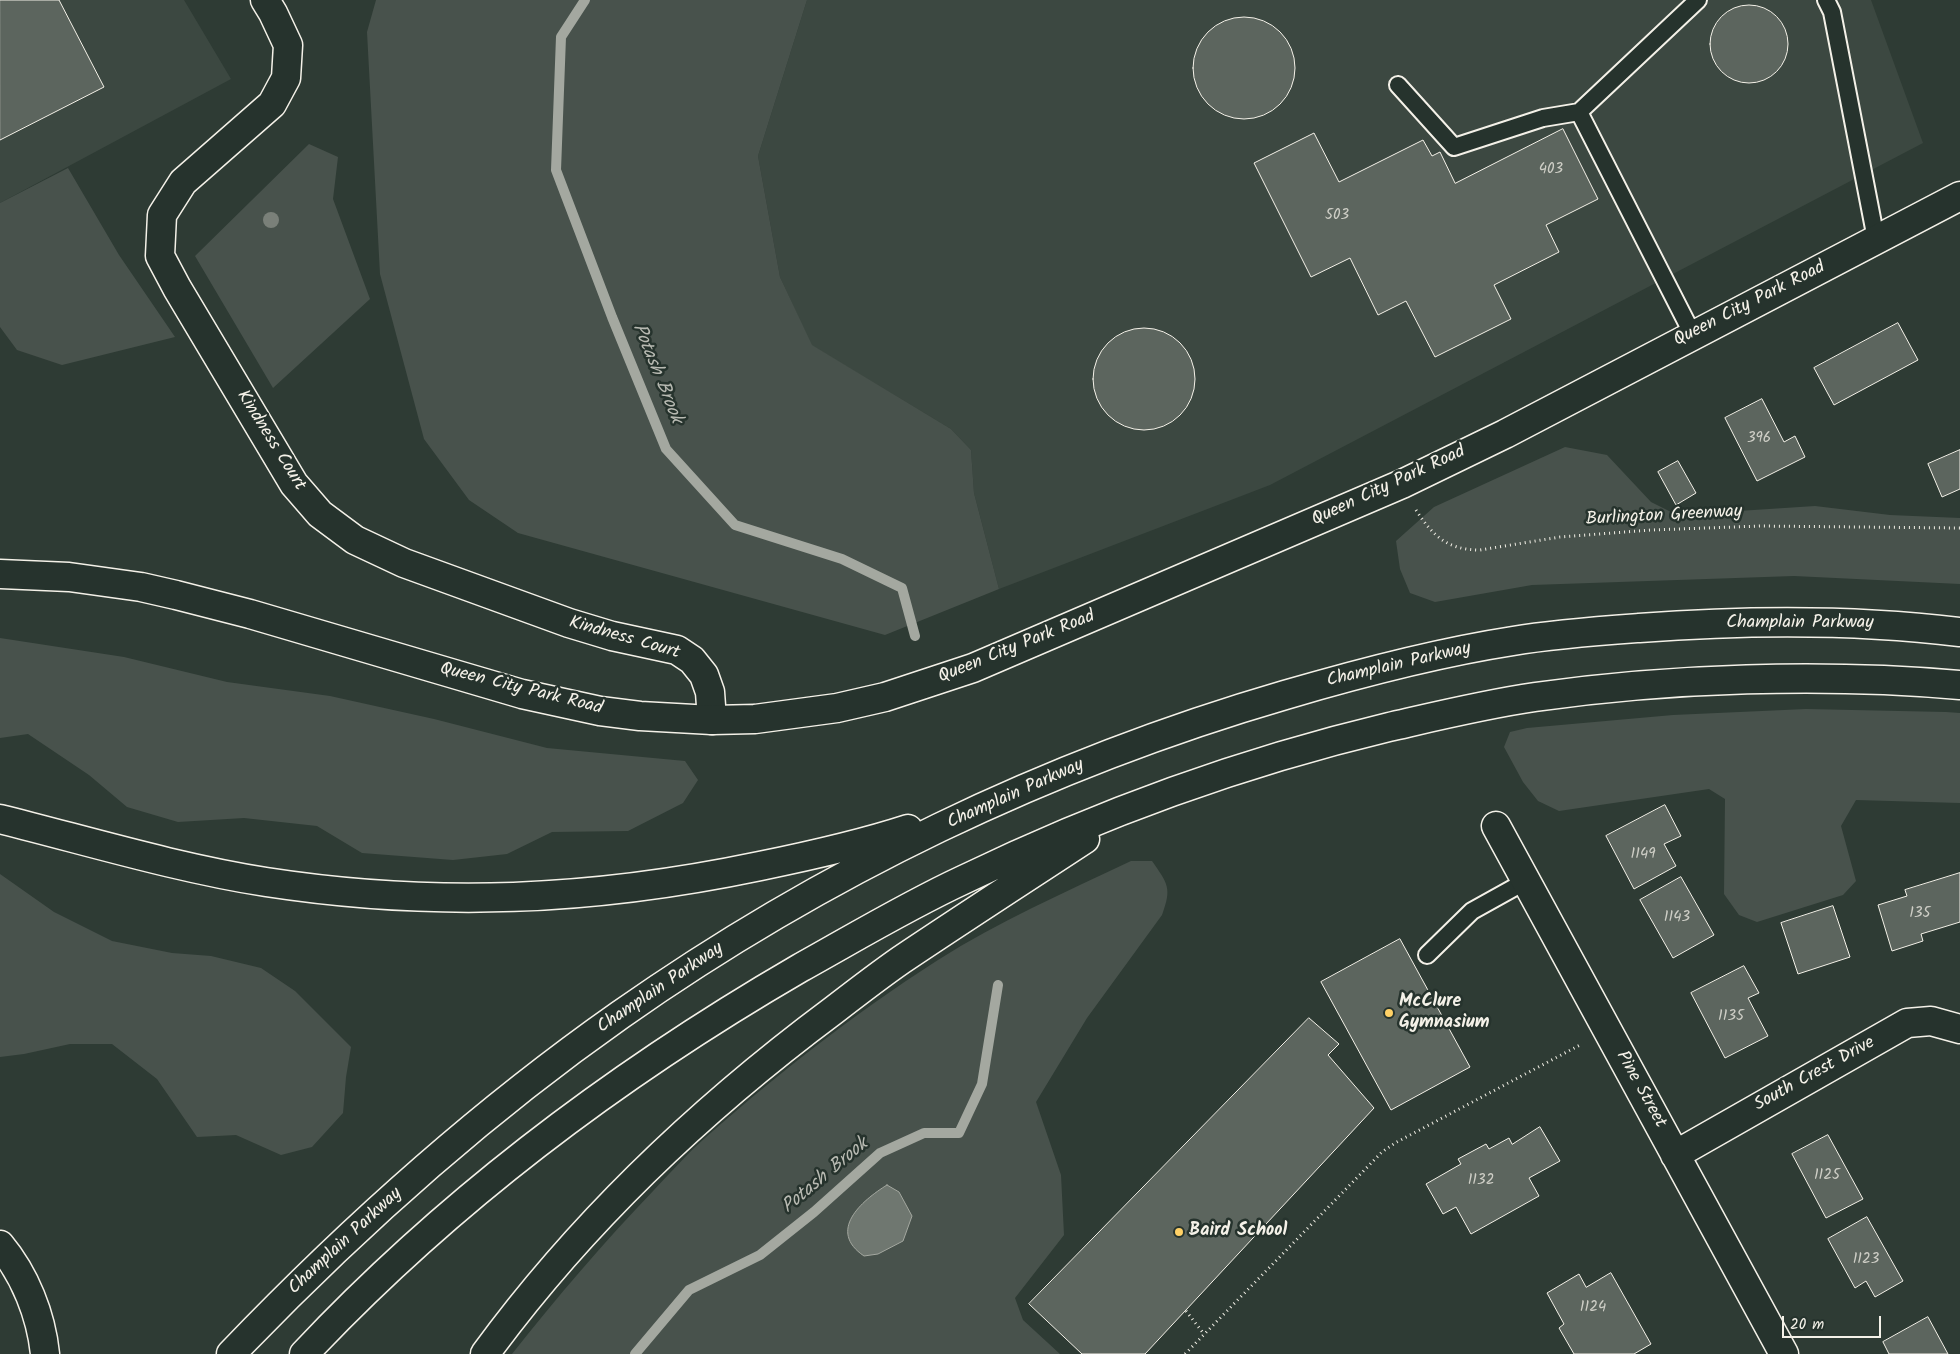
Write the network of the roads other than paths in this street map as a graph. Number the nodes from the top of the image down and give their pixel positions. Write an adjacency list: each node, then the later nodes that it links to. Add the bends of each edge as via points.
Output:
1 (265, 0): 12 (main road, Kindness Court, via 288,45 286,78 272,104 183,182 162,215 160,256 294,484 320,514 355,540 404,563 569,623 677,650 692,660 704,675 710,692)
2 (1698, 0): 5 (lane)
3 (1826, 0): 7 (lane, via 1832,12)
4 (1398, 85): 5 (lane, via 1454,147 1543,118)
5 (1579, 112): 8 (lane)
6 (1960, 196): 7 (main road, Queen City Park Road)
7 (1876, 239): 8 (main road, Queen City Park Road)
8 (1693, 335): 12 (main road, Queen City Park Road, via 1402,484 1018,649 885,697 836,708 755,719)
9 (0, 574): 12 (main road, Queen City Park Road, via 69,577 141,587 242,612 522,694 600,711)
10 (1960, 632): 13 (main road, Champlain Parkway, via 1867,623 1803,622 1670,626 1516,640 1417,659 1236,709 1144,741)
11 (1960, 685): 14 (main road, via 1857,680 1734,681 1533,697 1339,739)
12 (712, 720)
13 (1009, 795): 15 (main road, via 894,834 799,858 672,883 531,898 444,898 299,887 196,868); 23 (main road, Champlain Parkway, via 841,876 620,1014 518,1091 421,1173 325,1260)
14 (1142, 802): 24 (main road, via 963,879 901,911 705,1026 599,1098 500,1174 406,1255); 25 (main road, via 900,961 714,1105 588,1228)
15 (0, 819)
16 (1496, 826): 17 (main road, Pine Street)
17 (1526, 881): 18 (lane, via 1472,911); 20 (main road, Pine Street)
18 (1427, 955)
19 (1960, 1029): 20 (main road, South Crest Drive, via 1931,1021 1907,1023)
20 (1675, 1155): 26 (main road, Pine Street)
21 (0, 1245): 22 (main road, via 29,1294 39,1320)
22 (45, 1354)
23 (231, 1354)
24 (304, 1354)
25 (485, 1354)
26 (1784, 1354)

